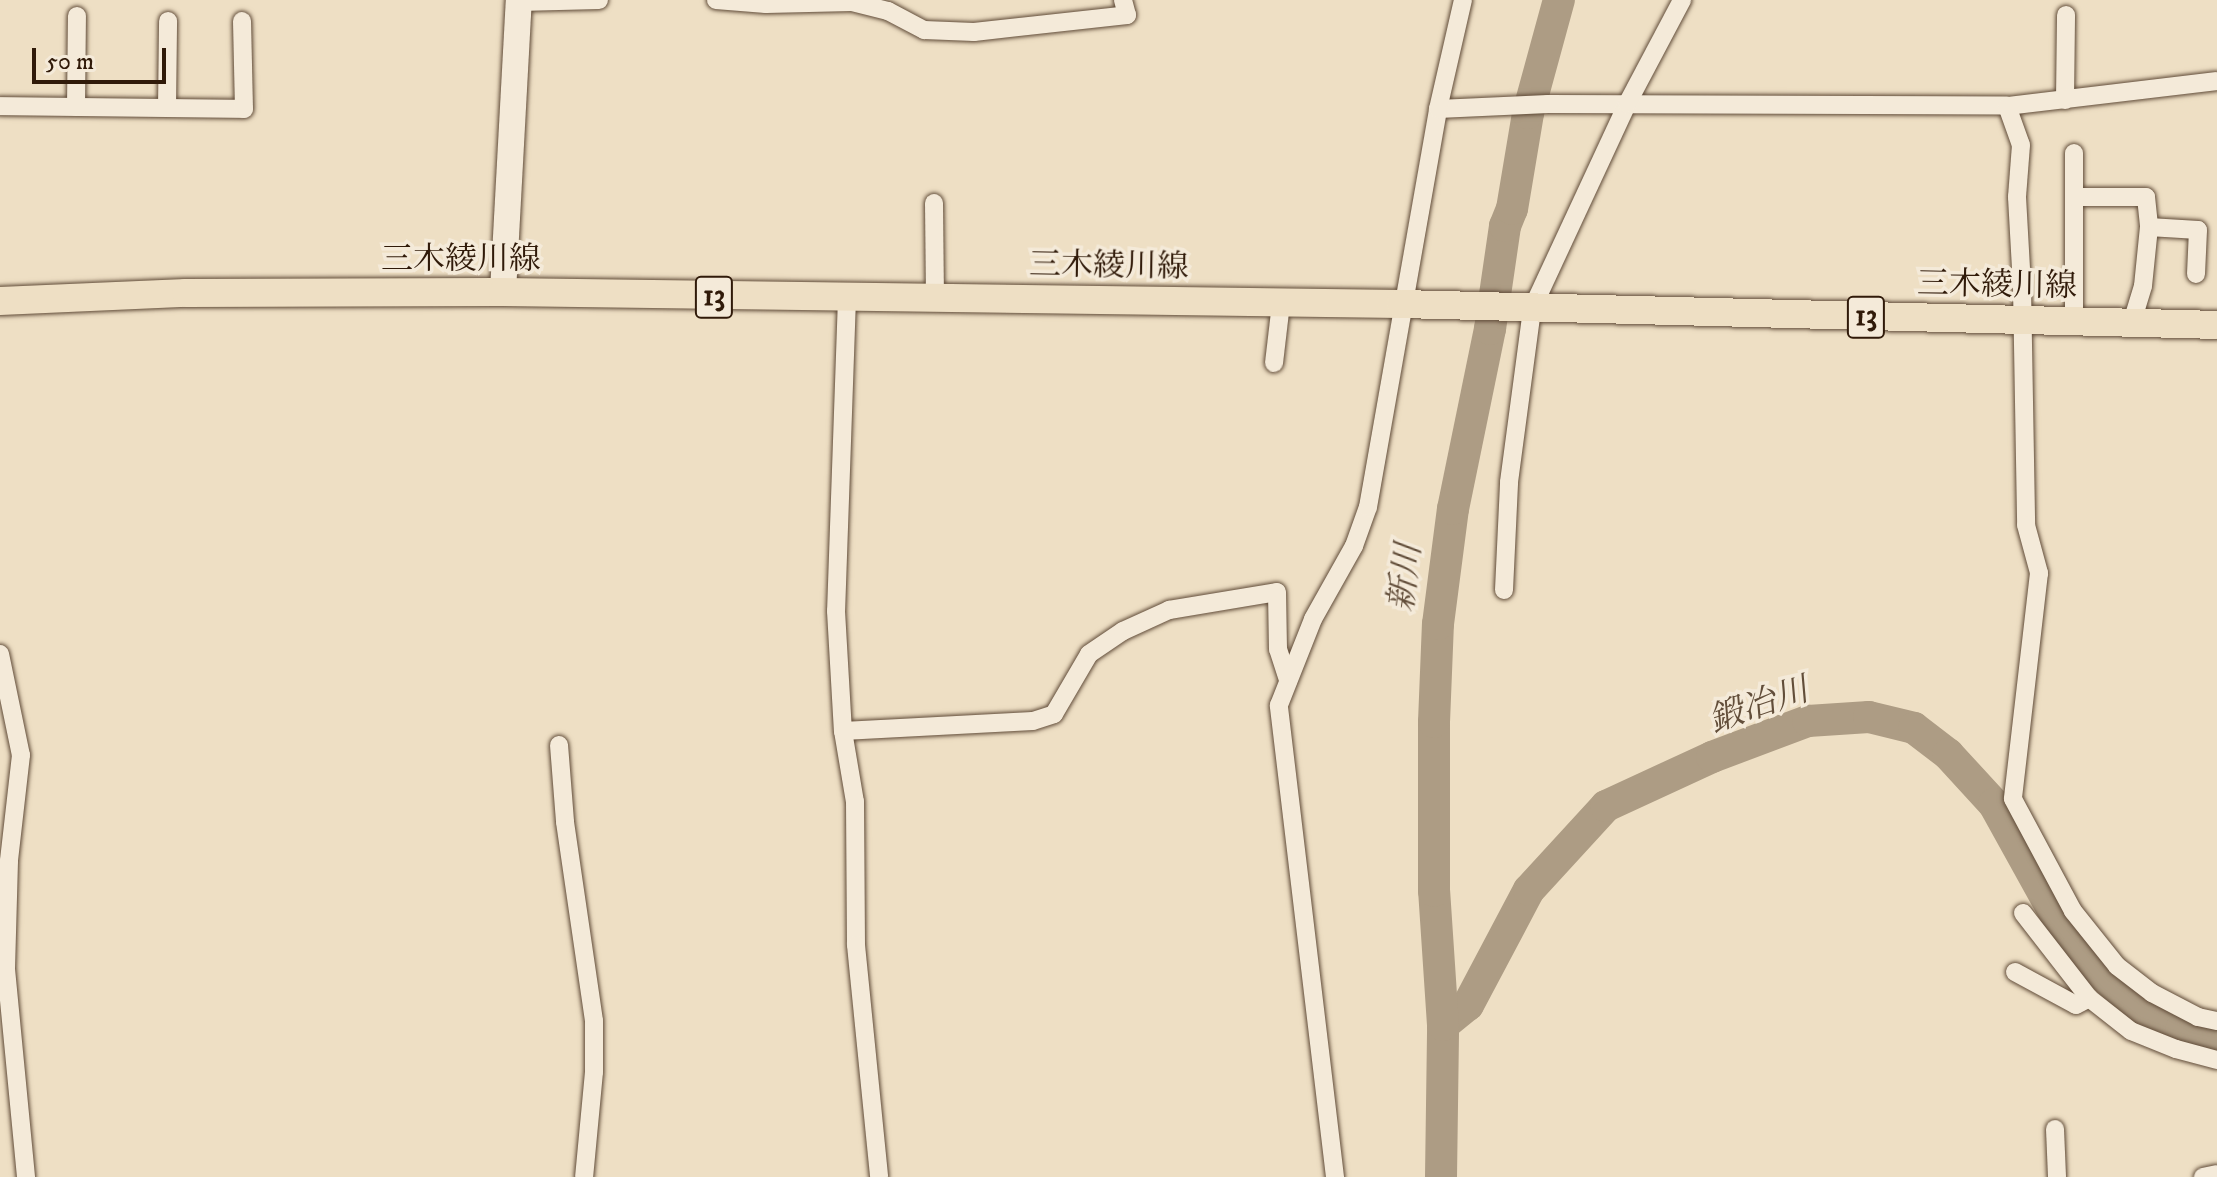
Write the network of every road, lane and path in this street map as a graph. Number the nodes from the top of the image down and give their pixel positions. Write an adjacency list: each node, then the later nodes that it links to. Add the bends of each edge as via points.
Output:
1 (599, 0): 6 (street)
2 (716, 0): 3 (street, via 852,2 888,11 924,30 974,32 1127,15)
3 (1123, 0)
4 (1463, 0): 18 (street)
5 (1682, 0): 13 (street)
6 (519, 1): 24 (street)
7 (2066, 15): 12 (street)
8 (77, 16): 16 (street)
9 (168, 21): 17 (street)
10 (242, 21): 17 (street, via 244,109)
11 (2217, 81): 12 (street)
12 (2065, 100): 15 (street)
13 (1627, 104): 15 (street); 18 (street); 30 (street)
14 (0, 106): 16 (street)
15 (2007, 106): 31 (street, via 2021,145)
16 (76, 107): 17 (street)
17 (167, 108)
18 (1438, 109): 29 (street)
19 (2074, 153): 20 (street)
20 (2074, 197): 22 (street, via 2146,197); 32 (street)
21 (934, 203): 26 (street)
22 (2149, 227): 23 (street, via 2198,230); 33 (street, via 2143,286)
23 (2196, 274)
24 (503, 292): 25 (main road, 三木綾川線 / 13); 27 (main road, 三木綾川線 / 13, via 186,293)
25 (847, 298): 26 (main road, 三木綾川線 / 13); 39 (street, via 836,611)
26 (935, 299): 28 (main road, 三木綾川線 / 13)
27 (0, 301)
28 (1281, 303): 29 (main road, 三木綾川線 / 13); 35 (street)
29 (1415, 305): 30 (main road, 三木綾川線 / 13); 38 (street, via 1368,507)
30 (1523, 309): 31 (main road, 三木綾川線 / 13); 36 (street)
31 (2021, 321): 32 (main road, 三木綾川線 / 13); 44 (street, via 2026,525 2039,573 2013,799 2073,911 2117,966 2152,993)
32 (2074, 322): 33 (main road, 三木綾川線 / 13)
33 (2132, 323): 34 (main road, 三木綾川線 / 13)
34 (2217, 325)
35 (1274, 363)
36 (1504, 590)
37 (0, 654): 48 (street, via 21,755 9,861 6,969)
38 (1288, 680): 39 (street, via 1278,649 1277,592 1169,610 1123,631 1089,654 1054,714 1033,721); 51 (street, via 1279,705 1282,745)
39 (843, 731): 50 (street, via 855,802 856,945)
40 (559, 745): 49 (street, via 594,1021)
41 (2023, 913): 43 (street)
42 (2015, 972): 43 (street, via 2076,1005)
43 (2089, 998): 45 (street, via 2131,1031)
44 (2217, 1021)
45 (2217, 1060)
46 (2055, 1129): 52 (street)
47 (2217, 1174): 53 (street)
48 (26, 1177)
49 (584, 1177)
50 (879, 1177)
51 (1335, 1177)
52 (2057, 1177)
53 (2203, 1177)

